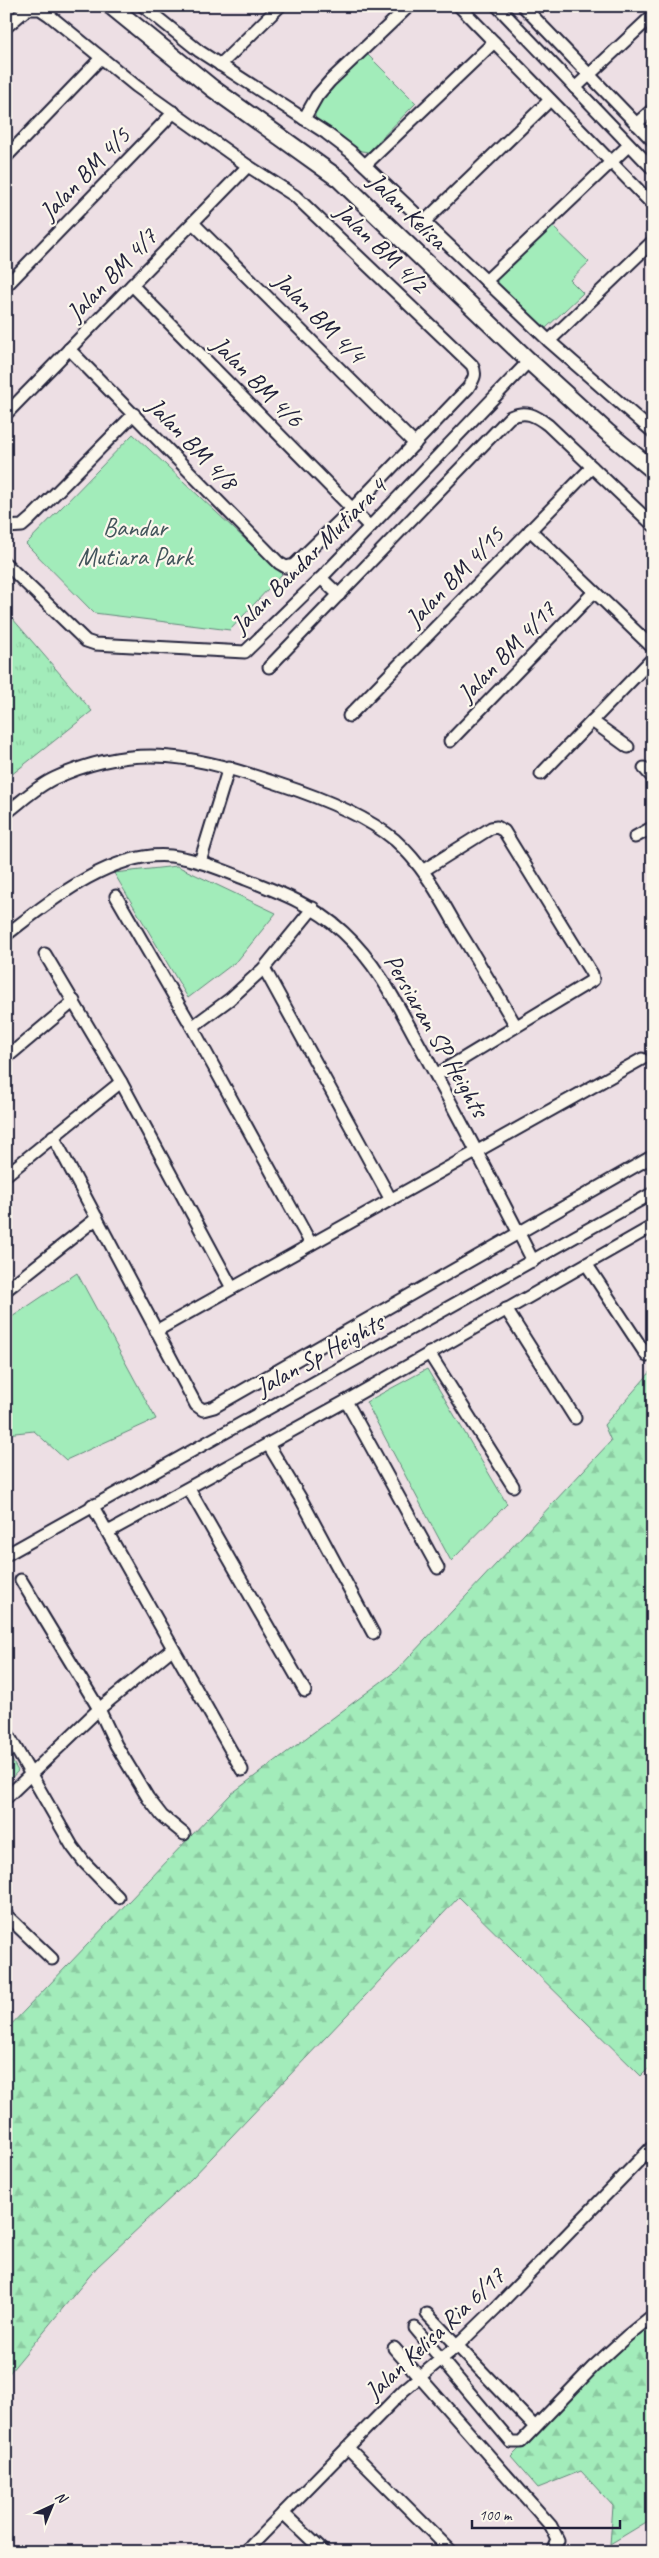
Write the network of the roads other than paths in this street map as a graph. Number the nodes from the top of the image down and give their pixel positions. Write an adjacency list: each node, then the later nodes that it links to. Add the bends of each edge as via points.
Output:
1 (111, 6): 38 (main road, Jalan Kelisa, via 212,88 339,179)
2 (143, 6): 9 (street)
3 (280, 6): 14 (street)
4 (409, 6): 20 (street, via 330,81)
5 (459, 6): 12 (street)
6 (497, 6): 16 (street)
7 (523, 6): 15 (street)
8 (644, 6): 10 (street)
9 (157, 10): 14 (street)
10 (653, 15): 15 (street)
11 (6, 27): 13 (street, Jalan BM 4/2, via 27,9 40,9)
12 (494, 42): 17 (street); 27 (street)
13 (100, 58): 19 (street, Jalan BM 4/2); 24 (street)
14 (220, 65): 20 (street)
15 (588, 76): 16 (street); 21 (street)
16 (575, 88): 23 (street)
17 (550, 100): 25 (street); 30 (street)
18 (653, 109): 21 (street)
19 (174, 112): 26 (street, Jalan BM 4/2); 35 (street, Jalan BM 4/5)
20 (304, 119): 27 (street)
21 (636, 124): 22 (street)
22 (653, 141)
23 (629, 145): 25 (street); 28 (street)
24 (6, 157)
25 (611, 162): 29 (street); 33 (street)
26 (248, 166): 31 (street, Jalan BM 4/7); 42 (street, Jalan BM 4/2, via 287,190 313,212 472,364 474,379 468,388)
27 (366, 166): 30 (street)
28 (653, 169)
29 (653, 204)
30 (425, 221): 33 (street)
31 (193, 223): 34 (street, Jalan BM 4/7); 42 (street, Jalan BM 4/4)
32 (653, 241): 36 (street)
33 (486, 281): 36 (street)
34 (132, 285): 37 (street, Jalan BM 4/7); 45 (street, Jalan BM 4/6)
35 (6, 286)
36 (549, 341): 41 (street)
37 (69, 349): 39 (street, Jalan BM 4/7); 40 (street, Jalan BM 4/8)
38 (529, 361): 44 (main road, Jalan Kelisa); 47 (street, Jalan Bandar Mutiara 4)
39 (6, 414)
40 (134, 414): 45 (street, Jalan BM 4/8, via 286,567 294,565); 48 (street, via 30,519 22,526)
41 (653, 432)
42 (415, 444): 45 (street)
43 (592, 467): 46 (street); 49 (street, Jalan BM 4/15); 53 (street, via 538,417 526,412 510,417)
44 (653, 470)
45 (352, 509): 47 (street, Jalan BM 4/6)
46 (653, 525)
47 (370, 527): 51 (street, Jalan Bandar Mutiara 4)
48 (6, 528)
49 (530, 530): 52 (street); 57 (street, Jalan BM 4/15)
50 (6, 564): 51 (street, Jalan Bandar Mutiara 4, via 86,641 234,653 245,652 254,646)
51 (321, 578): 53 (street)
52 (594, 592): 54 (street); 59 (street, Jalan BM 4/17)
53 (339, 594): 56 (street)
54 (653, 648)
55 (653, 658): 58 (street)
56 (269, 667)
57 (349, 716)
58 (592, 721): 60 (street); 63 (street)
59 (450, 741)
60 (628, 747)
61 (228, 767): 65 (street, via 156,754 111,760 54,778); 68 (street); 69 (street, via 299,790 345,810 394,840)
62 (644, 768): 64 (street)
63 (541, 774)
64 (653, 778)
65 (6, 813)
66 (653, 827): 67 (street)
67 (635, 837)
68 (200, 862): 71 (street, Persiaran SP Heights); 72 (street, Persiaran SP Heights, via 170,856 146,857 100,870)
69 (424, 870): 76 (street); 76 (street, via 491,828 504,831 592,974 593,980 589,983)
70 (116, 896): 77 (street)
71 (312, 908): 74 (street); 80 (street, Persiaran SP Heights, via 343,931 362,952 387,986)
72 (6, 935)
73 (45, 954): 75 (street)
74 (264, 968): 77 (street); 87 (street)
75 (74, 1001): 78 (street); 81 (street)
76 (516, 1026): 80 (street)
77 (192, 1027): 91 (street)
78 (6, 1058)
79 (642, 1059): 83 (street)
80 (436, 1075): 83 (street, Persiaran SP Heights)
81 (121, 1082): 82 (street); 94 (street)
82 (53, 1136): 85 (street); 88 (street)
83 (477, 1152): 87 (street); 90 (street, Persiaran SP Heights)
84 (653, 1156): 90 (street)
85 (6, 1175)
86 (653, 1192): 92 (street, Jalan Sp Heights)
87 (391, 1200): 91 (street)
88 (97, 1218): 95 (street); 97 (street)
89 (653, 1226): 93 (street)
90 (518, 1231): 92 (street, Persiaran SP Heights); 97 (street, via 202,1410)
91 (312, 1244): 94 (street)
92 (533, 1261): 105 (street, Jalan Sp Heights)
93 (587, 1265): 96 (street); 99 (street)
94 (232, 1288): 97 (street)
95 (6, 1290)
96 (506, 1309): 98 (street); 101 (street)
97 (156, 1331)
98 (429, 1353): 100 (street); 103 (street)
99 (647, 1356)
100 (346, 1401): 102 (street); 108 (street)
101 (576, 1418)
102 (268, 1444): 104 (street); 110 (street)
103 (513, 1486)
104 (190, 1489): 106 (street); 112 (street)
105 (92, 1506): 106 (street); 107 (street, Jalan Sp Heights)
106 (108, 1532): 111 (street)
107 (6, 1554)
108 (438, 1568)
109 (21, 1580): 113 (street)
110 (373, 1633)
111 (172, 1649): 113 (street); 115 (street)
112 (305, 1691)
113 (98, 1708): 116 (street); 118 (street, via 148,1798 162,1816)
114 (6, 1731): 116 (street)
115 (242, 1770)
116 (30, 1772): 117 (street); 119 (street, via 80,1857)
117 (6, 1798)
118 (184, 1834)
119 (118, 1897)
120 (6, 1915): 121 (street)
121 (52, 1960)
122 (653, 2146): 126 (street, Jalan Kelisa Ria 6/17)
123 (427, 2314): 126 (street)
124 (653, 2315): 130 (street, via 600,2361)
125 (415, 2328): 128 (street)
126 (457, 2346): 128 (street, Jalan Kelisa Ria 6/17); 130 (street)
127 (394, 2348): 129 (street)
128 (440, 2360): 129 (street, Jalan Kelisa Ria 6/17); 130 (street, via 511,2442 522,2442)
129 (419, 2376): 131 (street, Jalan Kelisa Ria 6/17); 133 (street, via 551,2526 557,2534)
130 (535, 2427)
131 (347, 2446): 132 (street, Jalan Kelisa Ria 6/17); 136 (street)
132 (283, 2513): 134 (street, Jalan Kelisa Ria 6/17); 135 (street)
133 (555, 2549)
134 (245, 2552)
135 (324, 2552)
136 (452, 2552)

